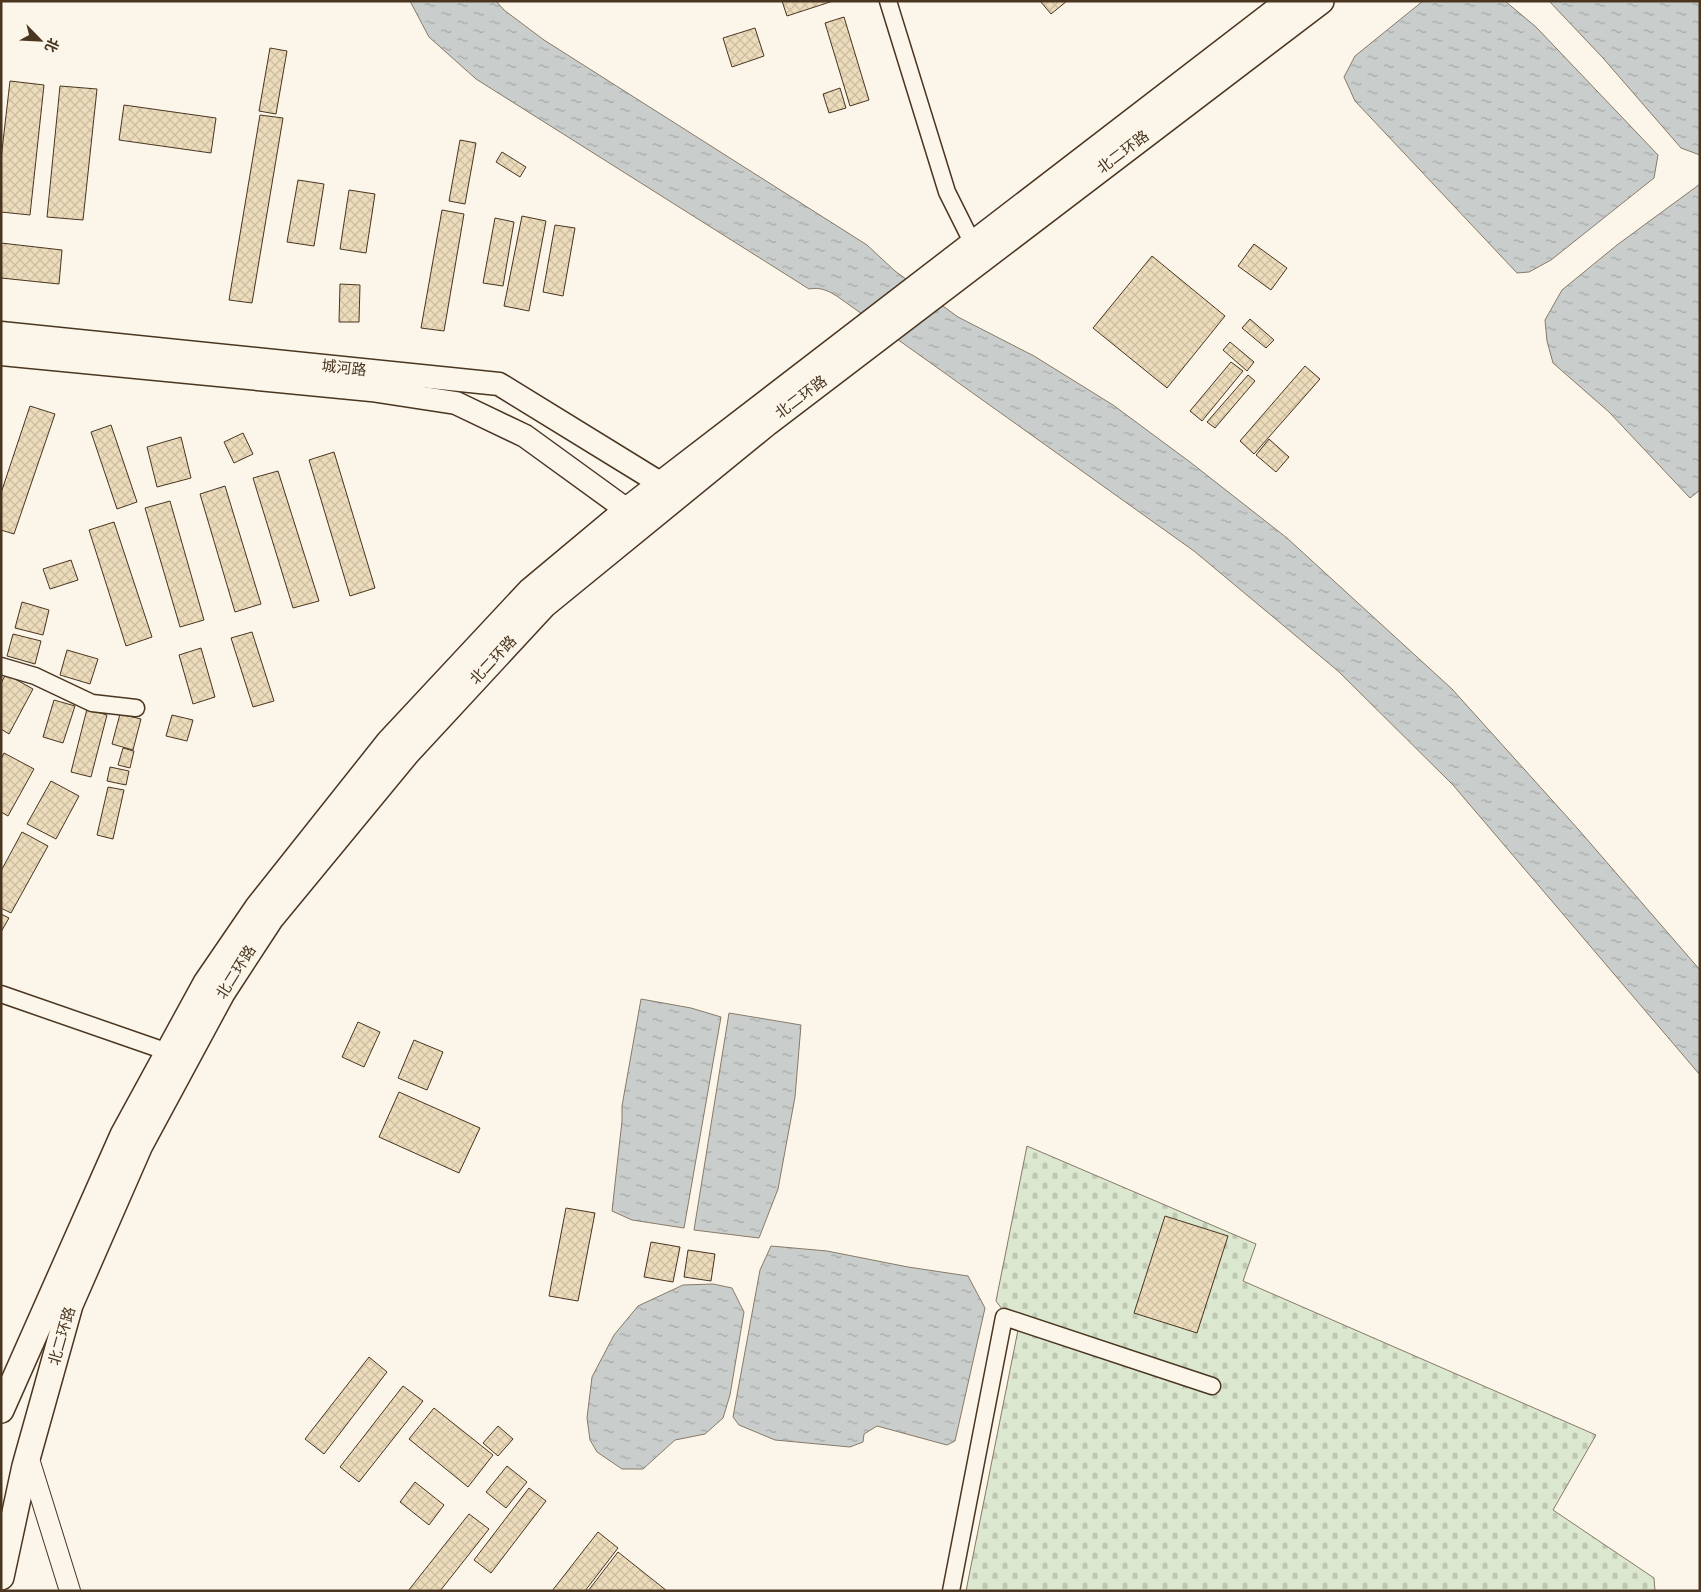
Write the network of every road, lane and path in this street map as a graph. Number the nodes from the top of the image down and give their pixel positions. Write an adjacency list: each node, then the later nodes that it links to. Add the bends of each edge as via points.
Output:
1 (888, 1): 4 (street, via 947,192)
2 (1289, 1): 4 (main road, 北二环路)
3 (1320, 1): 5 (main road, 北二环路)
4 (973, 244): 5 (main road, 北二环路)
5 (954, 270): 7 (main road, 北二环路)
6 (1, 333): 9 (main road, 城河路, via 499,384)
7 (862, 340): 9 (main road, 北二环路); 17 (main road, 北二环路, via 767,423 544,605 407,753 271,918 222,992 140,1145 70,1305)
8 (1, 354): 10 (main road, 城河路, via 371,390 456,403 525,436)
9 (660, 483): 10 (main road, 北二环路)
10 (627, 510): 14 (main road, 北二环路, via 530,591 389,742 258,907 206,983)
11 (1, 666): 12 (street, via 35,676 92,703)
12 (136, 708)
13 (1, 994): 14 (street)
14 (168, 1052): 16 (main road, 北二环路, via 123,1135)
15 (1212, 1386): 20 (street, via 1004,1316)
16 (1, 1410)
17 (28, 1456): 18 (main road, 北二环路); 19 (street)
18 (1, 1577)
19 (70, 1591)
20 (951, 1591)

